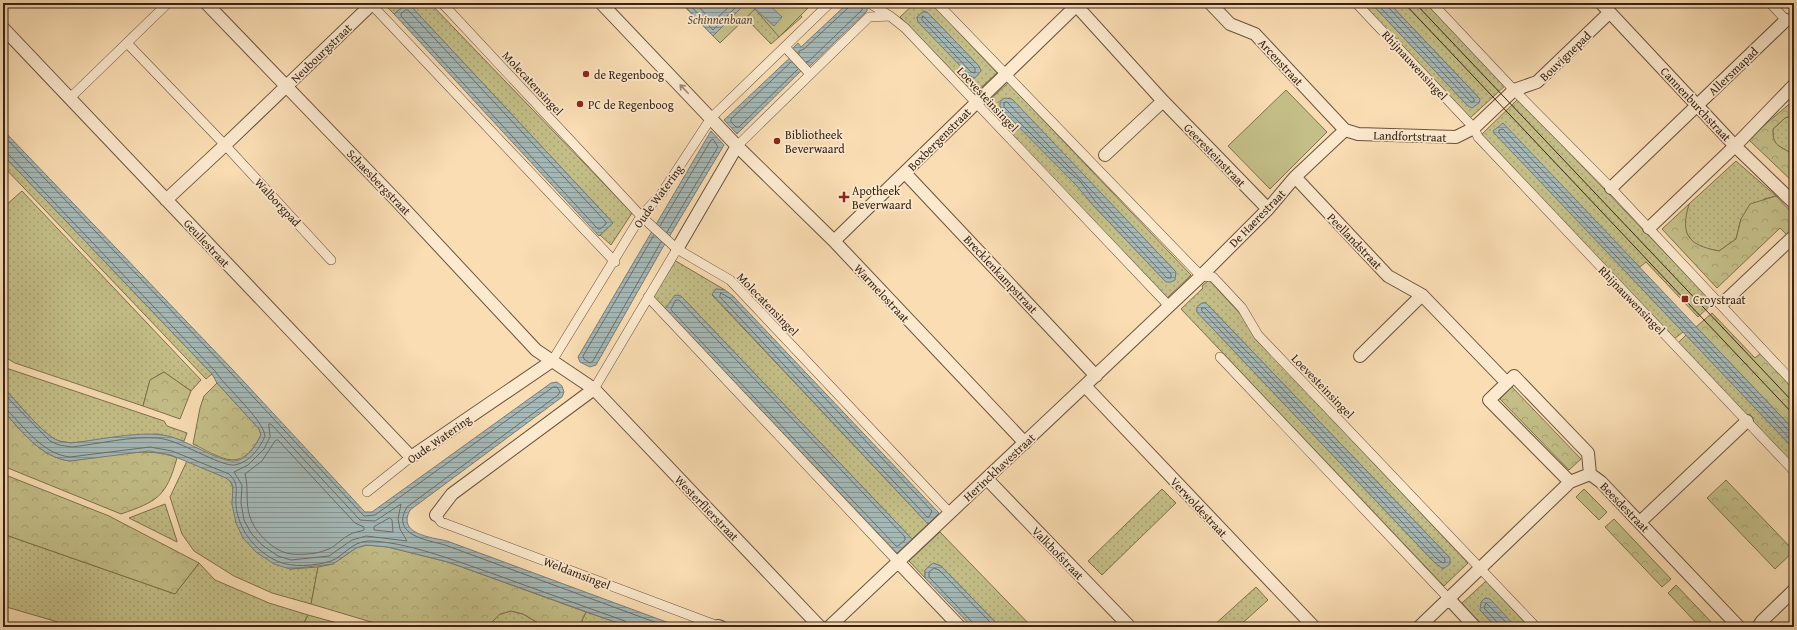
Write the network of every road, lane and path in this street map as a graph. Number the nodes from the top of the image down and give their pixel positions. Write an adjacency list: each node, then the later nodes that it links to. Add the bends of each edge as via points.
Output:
1 (168, 3): 19 (street)
2 (206, 3): 24 (street, Schaesbergstraat)
3 (442, 3): 44 (street, Molecatensingel)
4 (601, 3): 30 (street, Warmelostraat, one-way to 4)
5 (830, 3): 20 (street, Oude Watering)
6 (937, 3): 22 (street, Loevesteinsingel)
7 (1210, 3): 32 (street, Arcenstraat, via 1230,24 1255,34)
8 (1356, 3): 31 (street, Rhijnauwensingel)
9 (1432, 3): 25 (street)
10 (1601, 3): 15 (street, Cannenburchstraat)
11 (1770, 3): 17 (street)
12 (371, 4): 24 (street, Neubourgstraat); 50 (street)
13 (1077, 4): 22 (street, Boxbergenstraat); 27 (street, Geeresteinstraat)
14 (870, 5): 16 (street)
15 (1610, 13): 25 (street, Bouvignepad, via 1537,82); 29 (street, Cannenburchstraat)
16 (890, 16): 21 (street, via 869,17); 28 (street, Loevesteinsingel, via 905,28)
17 (1786, 20): 29 (street, Allersmapad)
18 (3, 28): 26 (street, Geullestraat)
19 (126, 43): 26 (street); 33 (street, Walborgpad)
20 (785, 47): 21 (street); 30 (street, Oude Watering)
21 (808, 71): 34 (street)
22 (1006, 74): 28 (street, Boxbergenstraat); 37 (street, Loevesteinsingel)
23 (1794, 85): 35 (street)
24 (286, 86): 33 (street); 58 (street, Schaesbergstraat, via 536,350)
25 (1514, 90): 31 (street); 40 (street)
26 (70, 98): 41 (street, Geullestraat)
27 (1163, 101): 36 (street); 43 (street, Geeresteinstraat)
28 (975, 103): 38 (street, Boxbergenstraat); 55 (street, Loevesteinsingel, via 1065,202)
29 (1697, 106): 35 (street, Cannenburchstraat); 40 (street, Allersmapad)
30 (711, 118): 34 (street, Warmelostraat); 44 (street, Oude Watering, via 662,193)
31 (1474, 128): 32 (street, Landfortstraat, via 1456,137 1358,134); 64 (street, Rhijnauwensingel, via 1478,137)
32 (1345, 130): 39 (street, De Haerestraat)
33 (225, 145): 41 (street); 49 (street, Walborgpad)
34 (737, 146): 47 (street, Warmelostraat); 48 (street)
35 (1736, 146): 42 (street, Cannenburchstraat); 45 (street)
36 (1105, 155): 37 (street)
37 (1094, 166): 51 (street, Loevesteinsingel)
38 (905, 173): 47 (street, Boxbergenstraat); 59 (street, Brecklenkampstraat)
39 (1295, 178): 43 (street, De Haerestraat); 52 (street, Peellandstraat, via 1388,276)
40 (1611, 188): 45 (street)
41 (166, 200): 66 (street, Geullestraat)
42 (1794, 203)
43 (1268, 209): 51 (street, De Haerestraat)
44 (641, 216): 48 (street, Molecatensingel); 50 (street, Oude Watering)
45 (1650, 228): 61 (street)
46 (1794, 236): 54 (street)
47 (834, 242): 65 (street, Warmelostraat)
48 (673, 246): 53 (street); 72 (street, Molecatensingel, via 730,280)
49 (332, 260)
50 (615, 262): 58 (street, Oude Watering)
51 (1201, 276): 55 (street, De Haerestraat); 76 (street, Loevesteinsingel, via 1213,277 1242,308 1258,335)
52 (1422, 295): 56 (street); 60 (street, Peellandstraat)
53 (648, 297): 63 (street); 75 (street)
54 (1723, 303)
55 (1169, 306): 59 (street, Herinckhavestraat)
56 (1360, 356)
57 (1220, 357): 78 (street)
58 (552, 361): 63 (street); 66 (street, Oude Watering)
59 (1096, 376): 62 (street, Herinckhavestraat)
60 (1507, 383): 68 (street, via 1514,376 1588,453); 70 (street, via 1489,400)
61 (1794, 383)
62 (1085, 386): 65 (street, Herinckhavestraat); 84 (street, Verwoldestraat)
63 (594, 389): 73 (street, via 452,494); 80 (street, Westerflierstraat)
64 (1746, 421): 67 (street, Rhijnauwensingel); 74 (street)
65 (1025, 443): 69 (street, Herinckhavestraat)
66 (411, 457): 71 (street, Oude Watering)
67 (1794, 471)
68 (1590, 474): 70 (street, Beesdestraat); 74 (street, Beesdestraat)
69 (987, 479): 72 (street, Herinckhavestraat); 83 (street, Valkhofstraat)
70 (1570, 482): 76 (street, Beesdestraat)
71 (367, 492)
72 (950, 513): 75 (street, Herinckhavestraat)
73 (436, 515): 79 (street, Weldamsingel, via 442,522)
74 (1640, 522): 88 (street, Beesdestraat)
75 (899, 563): 81 (street, Herinckhavestraat); 82 (street)
76 (1480, 569): 78 (street, Beesdestraat); 87 (street, Loevesteinsingel)
77 (1794, 590): 89 (street)
78 (1449, 599): 85 (street, Beesdestraat); 86 (street)
79 (719, 626)
80 (820, 627)
81 (829, 627)
82 (960, 627)
83 (1130, 627)
84 (1314, 627)
85 (1419, 627)
86 (1475, 627)
87 (1536, 627)
88 (1740, 627)
89 (1758, 627)

